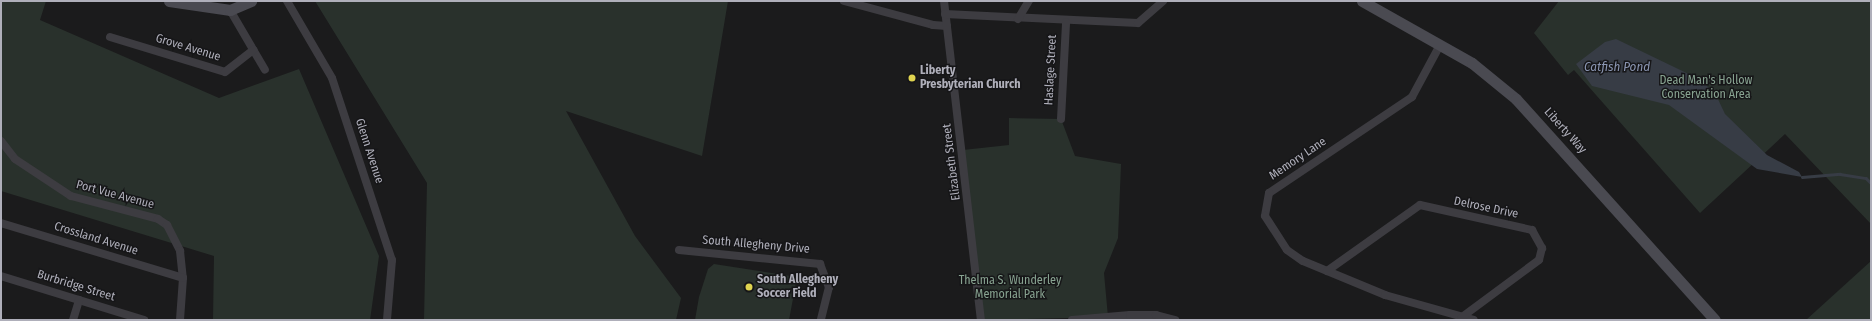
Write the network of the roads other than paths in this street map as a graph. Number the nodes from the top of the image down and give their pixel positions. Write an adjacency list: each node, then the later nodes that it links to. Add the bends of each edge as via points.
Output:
1 (168, 1): 9 (street)
2 (251, 1): 9 (street)
3 (287, 1): 30 (street, Glenn Avenue, via 332,78 392,260)
4 (844, 1): 13 (street, via 932,25)
5 (944, 1): 10 (street, Elizabeth Street)
6 (1028, 1): 11 (street)
7 (1163, 1): 12 (street, via 1138,23)
8 (1362, 1): 15 (street, Liberty Way)
9 (230, 10): 16 (street)
10 (945, 14): 11 (street); 13 (street, Elizabeth Street)
11 (1018, 19): 12 (street)
12 (1066, 22): 18 (street, Haslage Street)
13 (947, 26): 32 (street, Elizabeth Street)
14 (110, 37): 16 (street, Grove Avenue, via 225,72)
15 (1440, 45): 22 (street, Memory Lane, via 1412,97 1269,193 1265,216 1287,250); 36 (street, Liberty Way, via 1499,84 1539,121)
16 (253, 50): 17 (street)
17 (265, 70)
18 (1061, 119)
19 (1, 141): 24 (street, Port Vue Avenue, via 15,159 71,196 158,219 167,225 180,251)
20 (1, 223): 24 (street, Crossland Avenue)
21 (679, 250): 31 (street, South Allegheny Drive, via 820,264 829,287)
22 (1327, 271): 26 (street, Memory Lane, via 1393,298); 26 (street, Delrose Drive, via 1420,205 1532,230 1542,248 1534,266)
23 (1, 276): 25 (street, Burbridge Street)
24 (184, 278): 29 (street, Port Vue Avenue)
25 (79, 300): 27 (street); 28 (street, Burbridge Street)
26 (1462, 317): 35 (street, Memory Lane)
27 (73, 320)
28 (144, 320)
29 (180, 320)
30 (387, 320)
31 (822, 320)
32 (981, 320)
33 (1072, 320): 34 (street, via 1130,315 1156,315)
34 (1175, 320)
35 (1474, 320)
36 (1716, 320)

